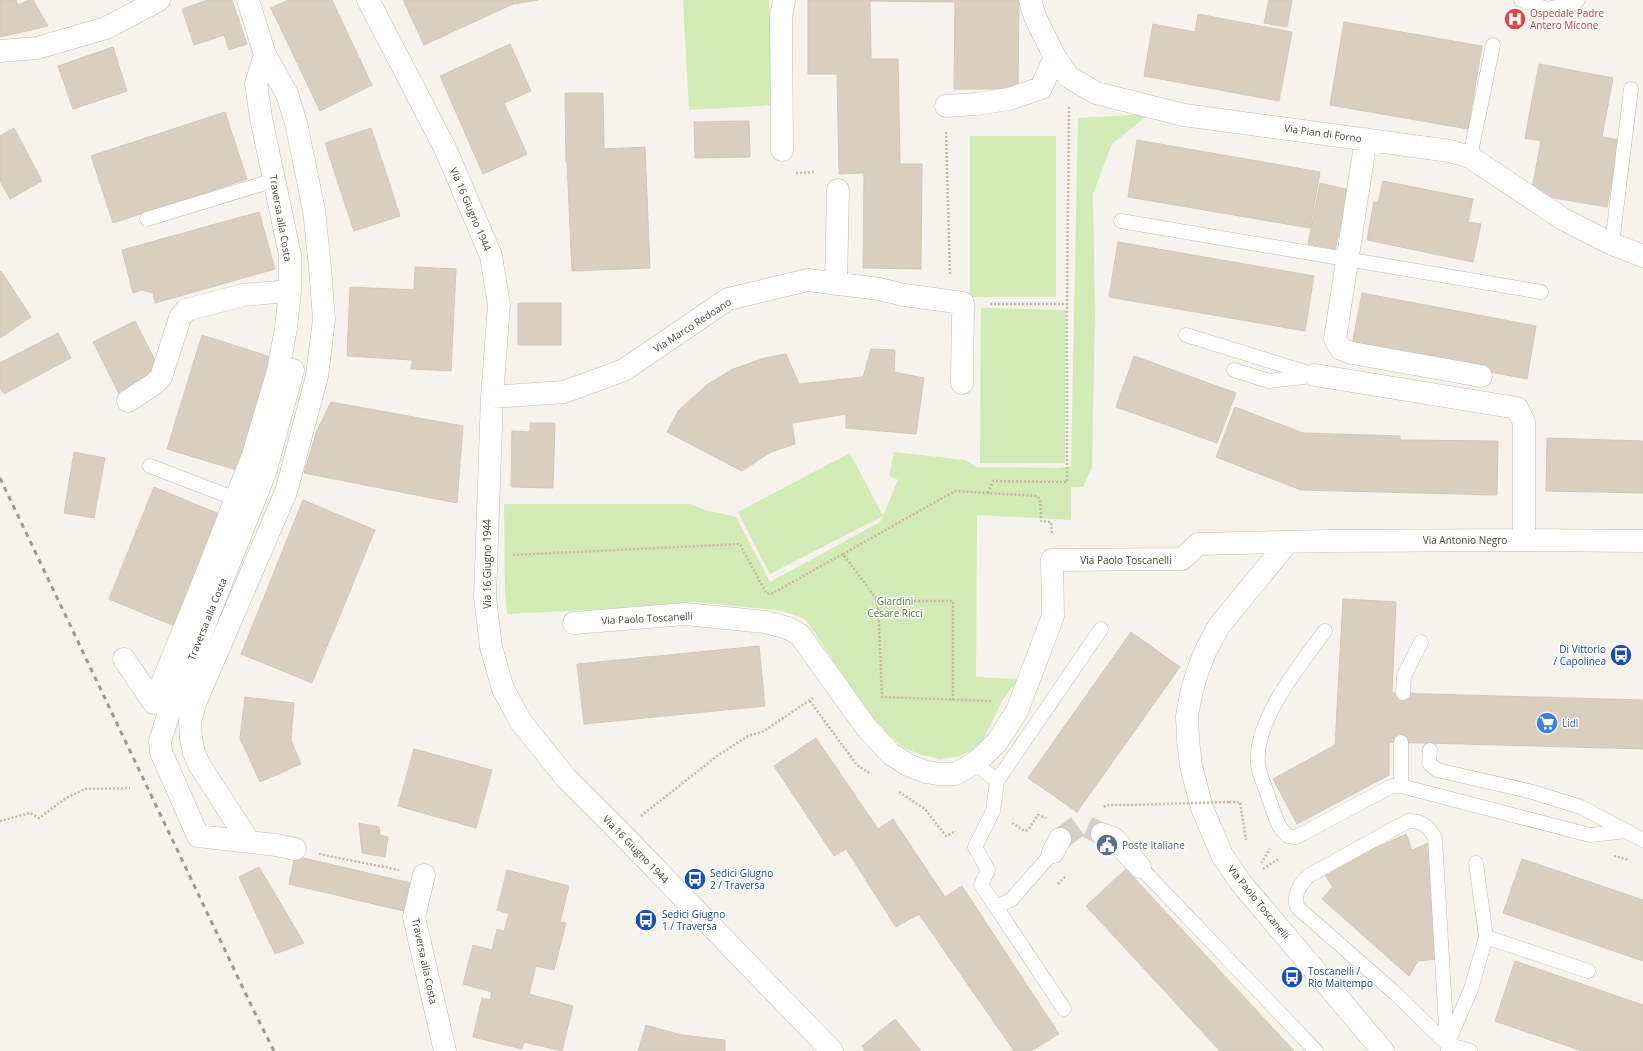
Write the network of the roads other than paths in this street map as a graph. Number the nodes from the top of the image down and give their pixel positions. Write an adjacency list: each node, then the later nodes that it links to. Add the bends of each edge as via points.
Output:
1 (159, 0): 9 (street, via 106,28 37,48)
2 (248, 0): 10 (street)
3 (368, 0): 32 (street, Via 16 Giugno 1944, via 446,150 491,256 499,305)
4 (784, 0): 15 (street, via 781,17)
5 (1030, 0): 11 (street, Via Pian di Forno, via 1035,17)
6 (1521, 0): 7 (lane, via 1547,9)
7 (1578, 0)
8 (1494, 45): 16 (lane)
9 (0, 51)
10 (265, 55): 17 (street, Traversa alla Costa, via 256,84); 52 (street, via 287,94 296,123 314,210 324,319 318,376 286,492 190,720 190,738 200,766)
11 (1055, 57): 13 (street, via 1041,88 1009,99); 14 (street, Via Pian di Forno, via 1069,76 1096,93 1184,115)
12 (1631, 89): 21 (lane)
13 (946, 106)
14 (1366, 139): 16 (street, Via Pian di Forno, via 1450,151); 23 (street)
15 (782, 150)
16 (1470, 157): 21 (street, Via Pian di Forno, via 1563,219)
17 (275, 180): 19 (lane); 25 (street, Traversa alla Costa, via 290,255)
18 (838, 190): 24 (street)
19 (147, 219)
20 (1121, 221): 23 (lane)
21 (1612, 244): 22 (street, Via Pian di Forno)
22 (1643, 256)
23 (1348, 259): 26 (lane); 30 (street, via 1335,339 1341,349)
24 (836, 284): 31 (street, Via Marco Redoano, via 957,303); 32 (street, Via Marco Redoano, via 808,280 728,299 624,370 564,392)
25 (290, 291): 33 (street, via 242,296 186,310 180,318 161,377); 35 (street, via 278,371 253,455); 55 (street, Traversa alla Costa, via 297,300 298,314 293,375 265,473 160,741 161,752 198,836)
26 (1541, 292)
27 (1186, 335): 29 (lane)
28 (1234, 370): 29 (lane, via 1269,381)
29 (1315, 376): 36 (street, via 1517,408 1524,422)
30 (1481, 376)
31 (962, 383)
32 (492, 397): 65 (street, Via 16 Giugno 1944, via 485,597 495,662 504,689 521,722 566,778)
33 (128, 401)
34 (150, 466): 35 (lane)
35 (236, 499): 43 (street, via 154,703)
36 (1524, 540): 37 (street, Via Antonio Negro); 38 (street, Via Antonio Negro)
37 (1643, 541)
38 (1287, 543): 47 (street, Via Paolo Toscanelli, via 1198,544 1182,560 1052,560 1053,616 1028,684 1008,727 997,742); 67 (street, Via Paolo Toscanelli, via 1219,626 1206,650 1192,690 1187,716 1191,766 1202,808 1222,855 1241,883)
39 (574, 623): 47 (street, Via Paolo Toscanelli, via 686,614 765,622 788,628 800,635 866,727 891,754 908,765 940,774 955,774)
40 (1101, 629): 48 (lane)
41 (1326, 631): 49 (lane, via 1291,678 1262,735 1258,765 1279,827 1288,836 1296,837 1392,786)
42 (1421, 642): 44 (lane, via 1404,676)
43 (124, 659)
44 (1403, 693)
45 (1402, 742): 49 (lane)
46 (1430, 750): 50 (lane, via 1429,763 1437,770 1529,791 1581,807)
47 (974, 764): 48 (lane)
48 (997, 781): 59 (lane, via 993,811 976,847 988,870 981,885)
49 (1401, 786): 50 (lane, via 1590,835)
50 (1626, 831): 53 (lane)
51 (1102, 834): 57 (street, via 1113,838)
52 (246, 837)
53 (1643, 840)
54 (1056, 846): 59 (lane, via 1010,900)
55 (296, 849)
56 (1476, 862): 60 (lane)
57 (1140, 867): 66 (lane)
58 (424, 875): 64 (street, Traversa alla Costa, via 414,916)
59 (996, 907): 62 (lane)
60 (1486, 937): 61 (lane); 63 (lane, via 1471,989)
61 (1588, 971)
62 (1064, 1009)
63 (1448, 1047): 63 (lane, via 1435,838 1429,828 1418,821 1408,821 1308,876 1300,885 1295,901 1297,907 1395,993); 68 (lane)
64 (445, 1051)
65 (832, 1051)
66 (1316, 1051)
67 (1383, 1051)
68 (1470, 1051)

